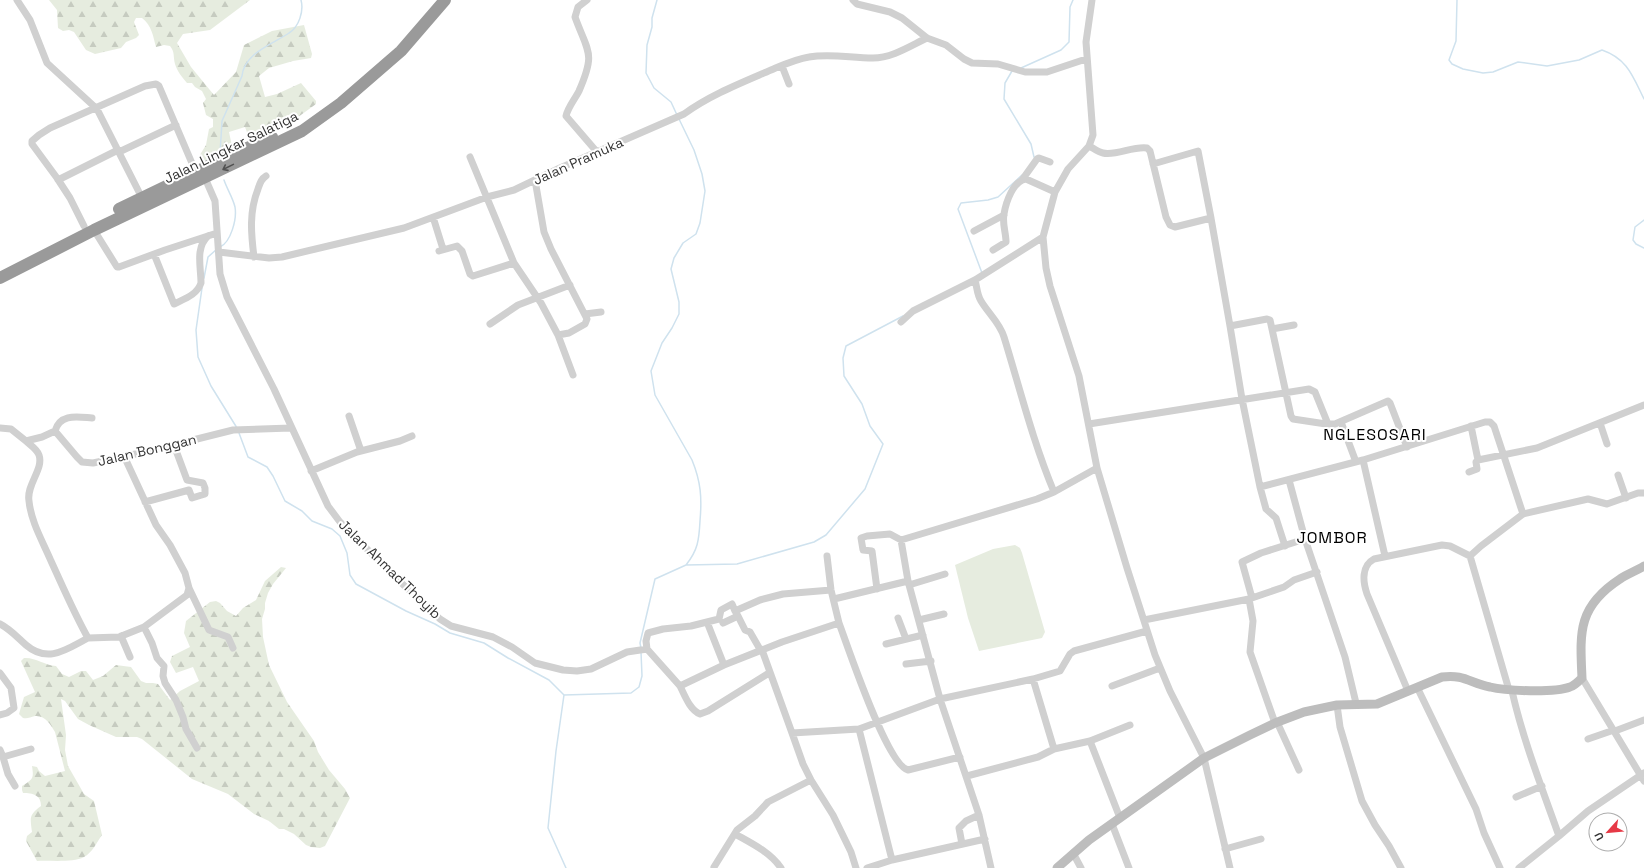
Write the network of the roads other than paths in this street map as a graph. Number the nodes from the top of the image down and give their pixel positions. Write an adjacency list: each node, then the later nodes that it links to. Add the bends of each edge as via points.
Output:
1 (17, 0): 12 (street, via 30,20 47,63)
2 (436, 0): 7 (highway, Jalan Lingkar Salatiga)
3 (445, 0): 7 (highway, Jalan Lingkar Salatiga)
4 (587, 0): 16 (street, via 578,7 575,17 587,46 589,63 566,116)
5 (853, 0): 8 (street, via 863,6 890,12 902,18)
6 (1092, 0): 9 (street)
7 (413, 33): 21 (highway, Jalan Lingkar Salatiga, via 311,115 272,141)
8 (927, 38): 9 (street, via 946,45 972,63 998,64 1026,72 1047,72); 10 (street, Jalan Pramuka, via 883,57 821,55 799,59)
9 (1086, 59): 14 (street, via 1092,121)
10 (782, 66): 11 (street); 16 (street, Jalan Pramuka, via 699,103 684,114)
11 (789, 84)
12 (97, 109): 13 (street, Jalan Ahmad Thoyib, via 145,86 156,84); 15 (street); 22 (street, via 50,128 32,140 34,147)
13 (176, 125): 15 (street); 21 (street, Jalan Ahmad Thoyib)
14 (1089, 146): 19 (street, via 1106,154 1147,148); 25 (street, via 1068,169)
15 (118, 151): 22 (street); 27 (street)
16 (597, 152): 23 (street, Jalan Pramuka)
17 (470, 157): 26 (street)
18 (1050, 162): 24 (street, via 1037,159)
19 (1153, 164): 30 (street, via 1170,225 1175,227); 30 (street, via 1195,150 1198,152)
20 (266, 176): 39 (street, via 262,179 255,196 251,217)
21 (200, 177): 27 (highway, Jalan Lingkar Salatiga); 31 (highway, Jalan Lingkar Salatiga); 33 (street, Jalan Ahmad Thoyib, via 215,201)
22 (58, 180): 31 (street)
23 (535, 180): 26 (street, Jalan Pramuka, via 514,190); 44 (street, via 544,232)
24 (1022, 180): 25 (street, via 1026,179); 28 (street, via 1017,183 1008,199)
25 (1055, 192): 35 (street)
26 (487, 197): 29 (street, Jalan Pramuka); 40 (street)
27 (142, 198): 31 (highway, Jalan Lingkar Salatiga)
28 (1004, 215): 32 (street); 37 (street, via 1006,242)
29 (433, 217): 39 (street, Jalan Pramuka, via 404,228 310,252 282,257); 40 (street, via 441,250 455,246 460,248 473,276)
30 (1211, 218): 51 (street)
31 (89, 228): 38 (street, via 117,267); 41 (highway, Jalan Lingkar Salatiga); 42 (highway, Jalan Lingkar Salatiga)
32 (974, 231)
33 (217, 232): 34 (street); 36 (street, Jalan Ahmad Thoyib)
34 (208, 236): 38 (street); 38 (street, via 200,251 200,288 191,296 174,304)
35 (1043, 237): 43 (street); 62 (street, via 1050,286 1079,376)
36 (218, 249): 39 (street, Jalan Pramuka); 66 (street, Jalan Ahmad Thoyib, via 220,274 226,296)
37 (993, 250)
38 (154, 254)
39 (254, 257)
40 (514, 263): 45 (street)
41 (0, 270)
42 (0, 278)
43 (975, 280): 48 (street, via 913,312); 86 (street, via 980,300 1003,334 1032,434)
44 (570, 285): 45 (street); 47 (street)
45 (537, 297): 49 (street, via 518,305); 53 (street)
46 (601, 312): 47 (street)
47 (584, 314): 53 (street, via 587,319 585,324 569,333)
48 (901, 322)
49 (490, 324)
50 (1294, 325): 52 (street)
51 (1230, 326): 52 (street, via 1268,319); 56 (street)
52 (1272, 329): 55 (street)
53 (558, 335): 54 (street)
54 (573, 375)
55 (1286, 392): 56 (street); 63 (street, via 1293,419); 63 (street, via 1309,389 1314,391)
56 (1242, 399): 62 (street); 84 (street)
57 (1644, 405): 61 (street)
58 (349, 416): 73 (street)
59 (92, 418): 67 (street, via 64,419 58,423)
60 (1341, 422): 63 (street); 72 (street, via 1388,401); 77 (street)
61 (1600, 423): 70 (street); 74 (street, via 1537,448)
62 (1089, 424): 78 (street)
63 (1328, 424)
64 (1471, 426): 72 (street); 74 (street, via 1490,422 1494,426); 76 (street)
65 (0, 428): 69 (street, via 11,429)
66 (291, 428): 71 (street, Jalan Bonggan, via 232,430); 79 (street, Jalan Ahmad Thoyib)
67 (55, 431): 69 (street); 75 (street, Jalan Bonggan, via 82,462 93,463)
68 (412, 436): 73 (street)
69 (26, 441): 119 (street, via 40,459 28,491 30,507 76,617)
70 (1607, 444)
71 (174, 445): 75 (street, Jalan Bonggan); 82 (street)
72 (1407, 447): 77 (street)
73 (361, 451): 79 (street)
74 (1504, 455): 76 (street); 90 (street)
75 (124, 456): 89 (street)
76 (1478, 460): 80 (street, via 1477,469)
77 (1359, 461): 83 (street); 95 (street)
78 (1097, 468): 86 (street); 110 (street)
79 (311, 471): 123 (street, Jalan Ahmad Thoyib, via 328,506 340,522 395,577 451,626 493,637 536,663 563,670 591,669 627,652)
80 (1469, 472)
81 (1618, 475): 88 (street)
82 (187, 480): 85 (street); 85 (street, via 203,483 206,492 192,498)
83 (1289, 480): 84 (street); 92 (street)
84 (1260, 487): 93 (street, via 1266,508 1275,517)
85 (189, 490): 89 (street)
86 (1054, 492): 91 (street)
87 (1644, 493): 88 (street, via 1638,492)
88 (1626, 498): 90 (street, via 1604,504 1588,499)
89 (145, 502): 101 (street, via 185,573)
90 (1524, 514): 96 (street)
91 (901, 540): 100 (street); 102 (street, via 890,534 861,538 863,550 872,552)
92 (1305, 540): 93 (street); 98 (street)
93 (1285, 546): 104 (street, via 1242,562)
94 (827, 556): 103 (street)
95 (1385, 556): 96 (street, via 1442,545); 138 (street, via 1369,562 1366,566 1364,585)
96 (1470, 556): 137 (street)
97 (1644, 566): 132 (street, via 1610,586 1588,610 1581,637)
98 (1317, 572): 104 (street); 140 (street, via 1345,657)
99 (945, 574): 100 (street)
100 (909, 583): 102 (street); 109 (street)
101 (189, 588): 115 (street, via 187,595); 122 (street, via 209,630 228,637)
102 (877, 589): 105 (street)
103 (831, 590): 105 (street); 106 (street, via 784,594 760,600)
104 (1251, 598): 110 (street); 145 (street, via 1253,621 1250,652)
105 (834, 599): 113 (street)
106 (737, 614): 111 (street, via 731,604 721,610 720,619); 112 (street); 124 (street)
107 (944, 614): 109 (street)
108 (898, 618): 120 (street)
109 (919, 620): 117 (street)
110 (1144, 620): 116 (street)
111 (707, 622): 123 (street, via 648,633); 128 (street)
112 (723, 623)
113 (839, 623): 124 (street); 144 (street)
114 (0, 624): 119 (street, via 33,651 45,655 52,655)
115 (144, 627): 118 (street); 152 (street, via 157,658 164,666 165,683 176,700 186,729)
116 (1147, 631): 129 (street); 133 (street, via 1074,651 1060,671)
117 (923, 635): 120 (street); 126 (street)
118 (121, 636): 119 (street); 125 (street)
119 (88, 638)
120 (906, 639): 121 (street)
121 (886, 644)
122 (233, 648)
123 (645, 650): 134 (street)
124 (761, 651): 128 (street); 131 (street)
125 (130, 657)
126 (931, 661): 127 (street); 139 (street)
127 (906, 664)
128 (724, 665): 134 (street)
129 (1160, 668): 135 (street); 158 (street)
130 (0, 673): 142 (street, via 11,688 14,708)
131 (769, 673): 134 (street, via 700,714 691,707); 149 (street)
132 (1582, 678): 137 (street, via 1570,687 1560,689); 148 (street)
133 (1033, 679): 139 (street); 154 (street)
134 (680, 686)
135 (1112, 686)
136 (1417, 687): 137 (street, via 1442,677 1454,676 1489,687); 138 (street); 187 (street, via 1476,810)
137 (1511, 690): 164 (street)
138 (1408, 691): 140 (street, via 1377,704)
139 (940, 698): 144 (street); 157 (street)
140 (1356, 703): 141 (street)
141 (1337, 704): 145 (street, via 1304,712); 186 (street, via 1340,727 1362,801)
142 (0, 716)
143 (1644, 720): 148 (street)
144 (877, 723): 147 (street); 157 (street, via 897,762 905,770)
145 (1276, 723): 158 (street); 159 (street)
146 (1130, 725): 151 (street)
147 (859, 729): 149 (street); 176 (street)
148 (1615, 730): 150 (street); 161 (street)
149 (792, 733): 162 (street)
150 (1588, 739)
151 (1090, 741): 154 (street); 167 (street)
152 (197, 748)
153 (31, 749): 156 (street)
154 (1054, 749): 160 (street, via 1038,757)
155 (0, 750): 156 (street)
156 (3, 757): 163 (street)
157 (960, 757): 160 (street)
158 (1204, 758): 167 (street); 174 (street)
159 (1300, 770)
160 (967, 776): 166 (street)
161 (1643, 776): 170 (street, via 1588,811)
162 (811, 780): 169 (street, via 768,802); 179 (street, via 833,815)
163 (15, 786)
164 (1542, 786): 165 (street); 170 (street)
165 (1516, 797)
166 (979, 815): 171 (street); 173 (street, via 966,821 960,828)
167 (1120, 818): 168 (street)
168 (1112, 824): 175 (street); 184 (street)
169 (734, 834): 177 (street); 178 (street, via 765,853)
170 (1559, 836): 188 (street)
171 (985, 839): 173 (street); 181 (street)
172 (1261, 839): 174 (street)
173 (962, 844): 176 (street)
174 (1226, 849): 185 (street)
175 (1073, 853): 182 (street); 183 (street)
176 (892, 860): 180 (street)
177 (714, 867)
178 (781, 868)
179 (856, 868)
180 (867, 868)
181 (991, 868)
182 (1057, 868)
183 (1081, 868)
184 (1129, 868)
185 (1230, 868)
186 (1401, 868)
187 (1500, 868)
188 (1519, 868)

